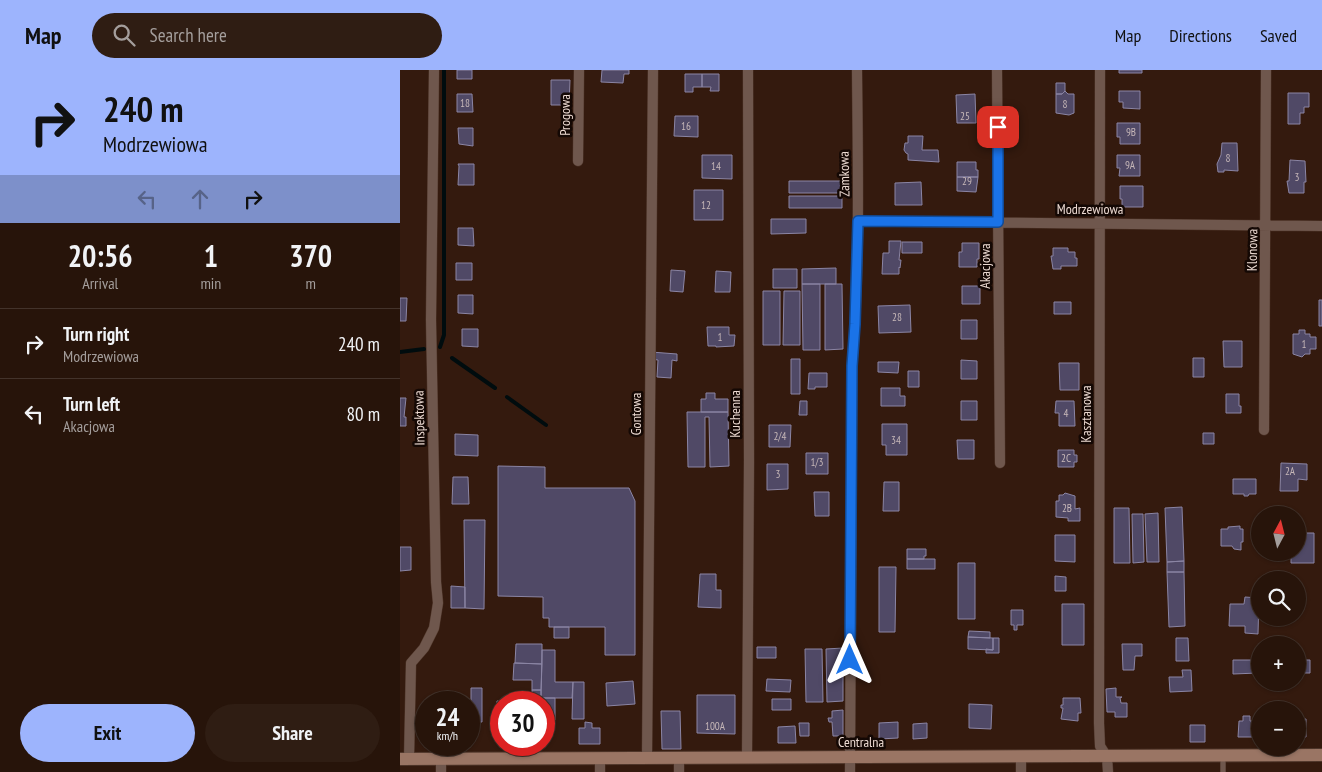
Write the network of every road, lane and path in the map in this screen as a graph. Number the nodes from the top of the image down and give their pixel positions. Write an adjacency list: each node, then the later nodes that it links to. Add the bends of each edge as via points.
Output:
1 (434, 70): 26 (street, Inspektowa, via 431,320 438,604 434,628 411,664)
2 (579, 70): 9 (street, Progowa)
3 (653, 70): 23 (street, Gontowa)
4 (748, 70): 25 (street, Kuchenna)
5 (857, 70): 10 (street, Zamkowa)
6 (997, 70): 11 (street, Akacjowa)
7 (1100, 70): 12 (street, Kasztanowa)
8 (1266, 70): 13 (street, Klonowa)
9 (578, 161)
10 (858, 221): 11 (street, Modrzewiowa); 20 (street, Zamkowa, via 852,366)
11 (998, 222): 12 (street, Modrzewiowa); 16 (street, Akacjowa)
12 (1100, 223): 13 (street, Modrzewiowa); 19 (street, Kasztanowa, via 1099,724 1100,746)
13 (1266, 224): 14 (street, Modrzewiowa); 15 (street, Klonowa)
14 (1322, 226)
15 (1264, 430)
16 (1000, 462)
17 (1223, 755): 18 (street, Centralna); 19 (street, Centralna); 33 (lane)
18 (1322, 755)
19 (1107, 756): 21 (street, Centralna); 32 (street, Kasztanowa)
20 (850, 757): 21 (street, Centralna); 25 (street, Centralna); 30 (street, Zamkowa)
21 (1021, 757): 31 (street)
22 (600, 758): 23 (street, Centralna); 27 (street, Centralna); 28 (street)
23 (647, 758): 24 (street, Centralna)
24 (679, 758): 25 (street, Centralna); 29 (street)
25 (747, 758)
26 (404, 759): 27 (street, Centralna)
27 (441, 766)
28 (600, 772)
29 (679, 772)
30 (850, 772)
31 (1021, 772)
32 (1108, 772)
33 (1223, 772)

